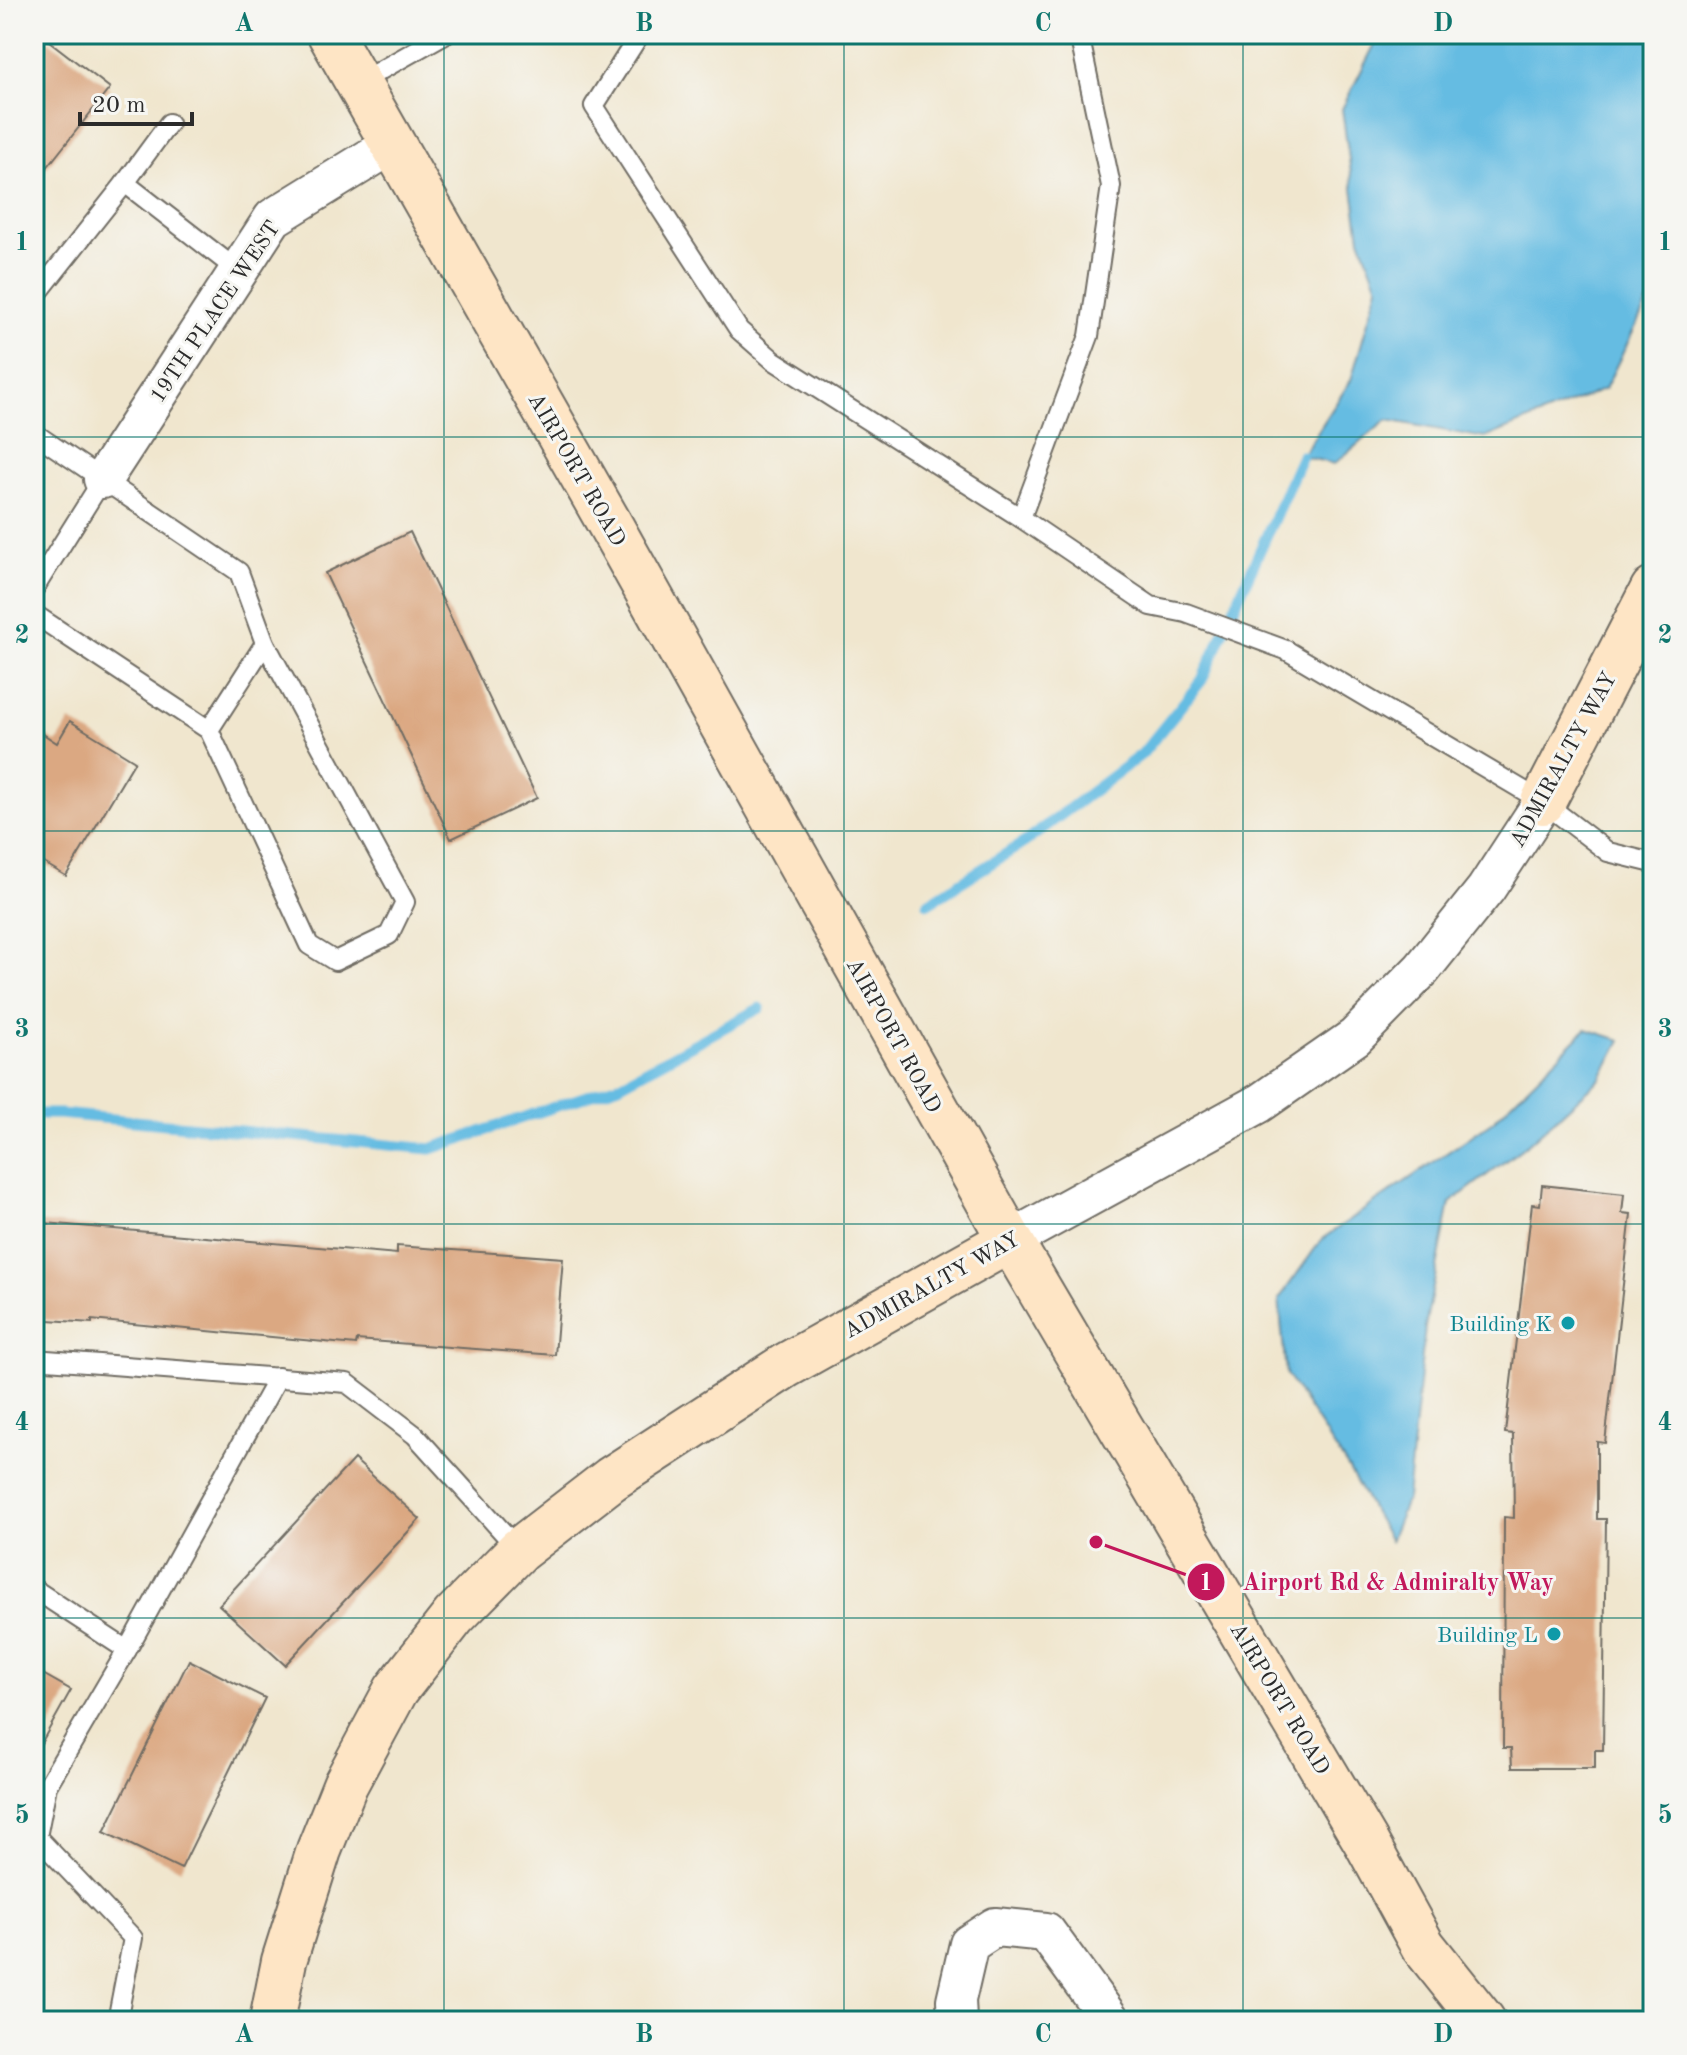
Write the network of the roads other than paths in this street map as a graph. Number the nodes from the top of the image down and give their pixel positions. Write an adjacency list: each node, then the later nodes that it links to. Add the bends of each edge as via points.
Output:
1 (330, 34): 5 (main road, AIRPORT ROAD)
2 (445, 34): 5 (lane)
3 (640, 34): 13 (lane, via 594,106 739,330 773,360)
4 (1079, 34): 13 (lane, via 1111,186 1089,336)
5 (358, 83): 7 (main road, AIRPORT ROAD)
6 (169, 123): 8 (lane)
7 (393, 144): 9 (street, 19TH PLACE WEST, via 273,218); 21 (main road, AIRPORT ROAD)
8 (125, 183): 9 (lane); 10 (lane)
9 (237, 270): 12 (street, 19TH PLACE WEST)
10 (34, 298)
11 (34, 433): 12 (lane)
12 (103, 479): 14 (lane); 17 (lane, via 239,572)
13 (1021, 518): 19 (lane, via 1151,606 1186,613 1286,650)
14 (34, 589)
15 (1653, 589): 19 (main road, ADMIRALTY WAY)
16 (34, 614): 18 (lane)
17 (265, 643): 18 (lane); 18 (lane, via 405,902 389,935 335,961 309,945)
18 (209, 730)
19 (1543, 802): 20 (lane, via 1608,852); 21 (street, ADMIRALTY WAY, via 1486,889 1422,969 1355,1037 1260,1103)
20 (1653, 863)
21 (1010, 1240): 24 (main road, ADMIRALTY WAY, via 785,1366 611,1479); 31 (main road, AIRPORT ROAD, via 1423,1946)
22 (34, 1359): 23 (lane)
23 (278, 1377): 24 (lane, via 347,1383 415,1435); 26 (lane)
24 (519, 1550): 28 (main road, ADMIRALTY WAY, via 454,1616 396,1690 345,1785 284,1961)
25 (34, 1589): 26 (lane)
26 (127, 1650): 27 (lane, via 47,1786 37,1837 133,1938)
27 (117, 2021)
28 (272, 2021)
29 (957, 2021): 30 (street, via 956,2000 969,1944 995,1927 1046,1932)
30 (1111, 2021)
31 (1483, 2021)

